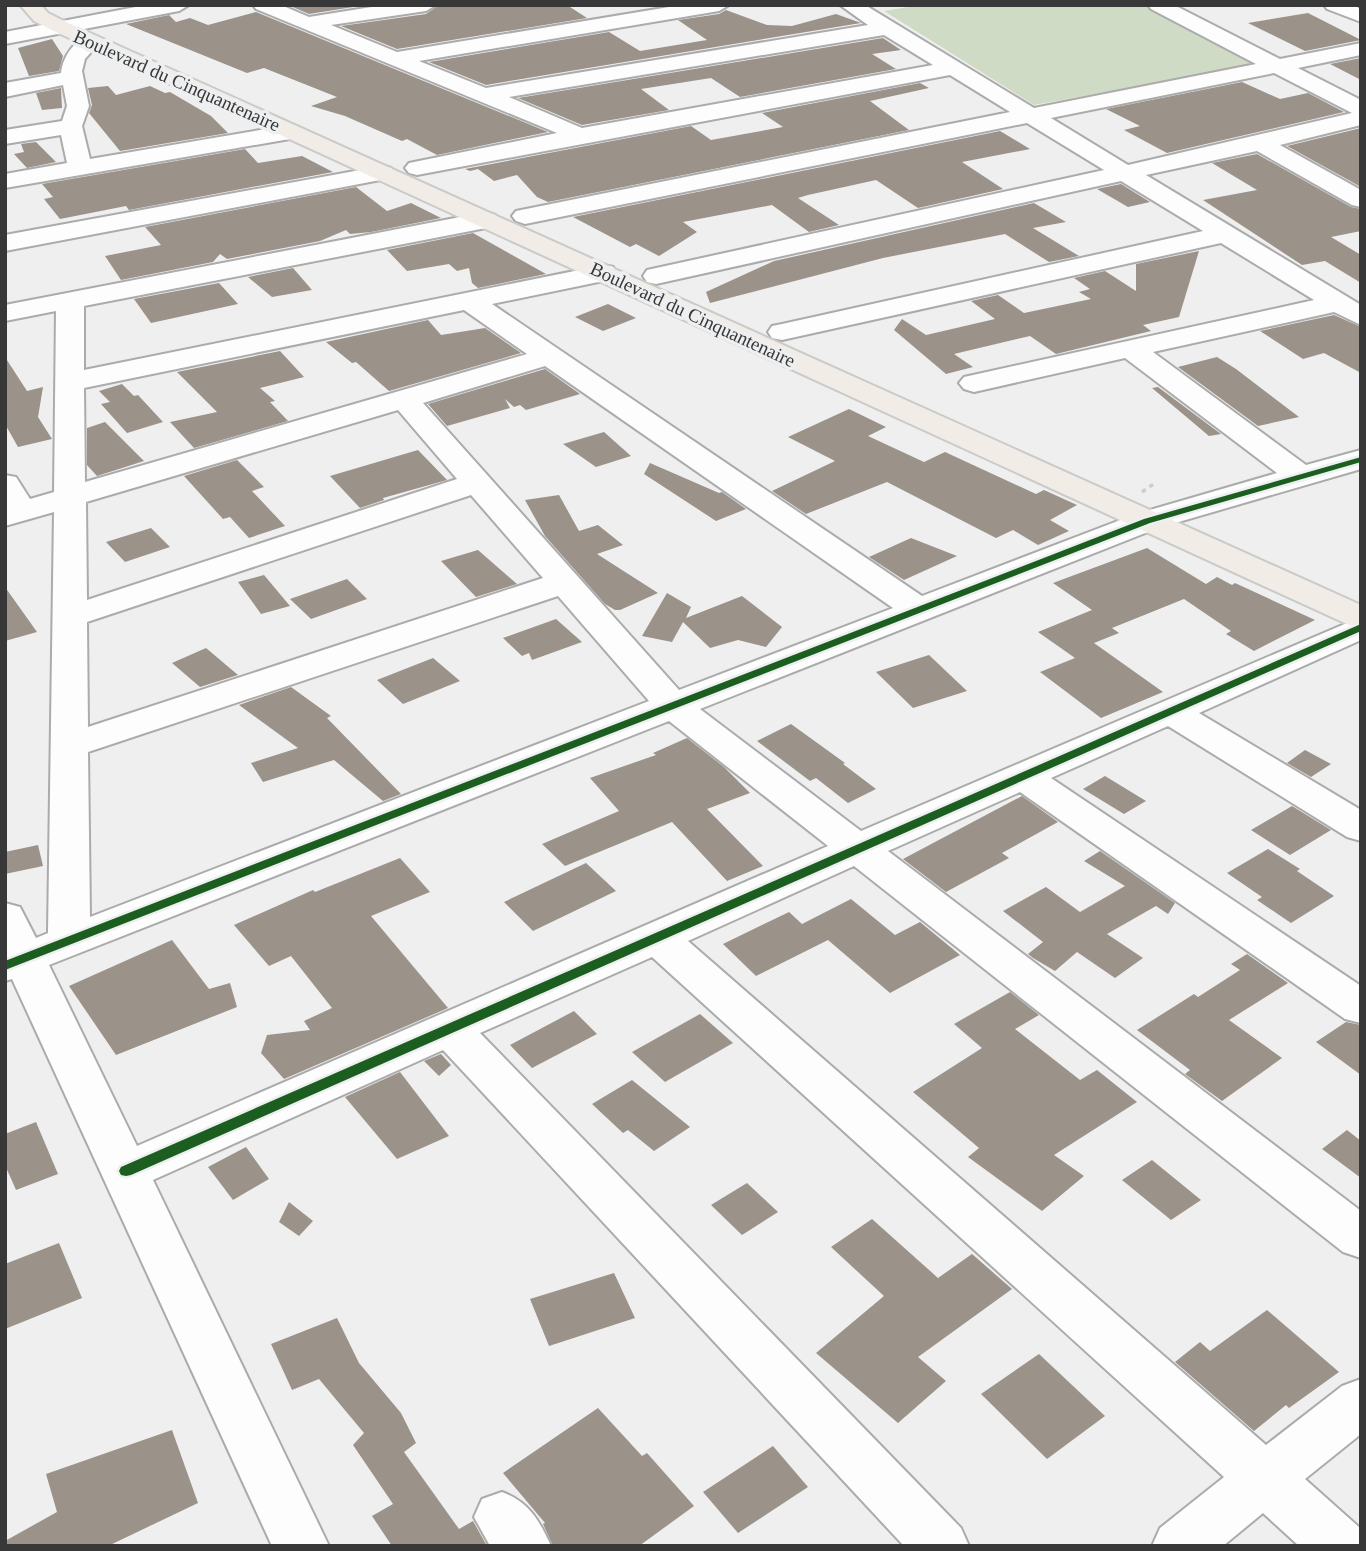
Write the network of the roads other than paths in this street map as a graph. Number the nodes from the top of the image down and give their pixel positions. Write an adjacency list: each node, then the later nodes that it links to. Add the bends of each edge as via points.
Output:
1 (30, 5): 11 (main road, Boulevard du Cinquantenaire, via 41,17)
2 (179, 5): 11 (street)
3 (262, 5): 10 (street)
4 (426, 5): 10 (street)
5 (719, 5): 15 (street)
6 (850, 5): 12 (street)
7 (1158, 5): 16 (street)
8 (1334, 5): 9 (street)
9 (1361, 16)
10 (305, 23): 15 (street)
11 (73, 24): 13 (street); 18 (street); 25 (main road, Boulevard du Cinquantenaire); 30 (main road, Boulevard du Cinquantenaire)
12 (887, 27): 17 (street); 20 (street)
13 (5, 38)
14 (1361, 49): 16 (street)
15 (393, 59): 20 (street)
16 (1278, 65): 21 (street); 22 (street)
17 (953, 68): 22 (street); 26 (street)
18 (72, 77): 19 (street); 24 (street, via 80,103)
19 (5, 90)
20 (482, 95): 26 (street)
21 (1361, 109)
22 (1030, 115): 31 (street); 35 (street)
23 (1361, 118): 28 (street)
24 (71, 126): 27 (street); 29 (street)
25 (290, 132): 29 (street); 32 (main road, Boulevard du Cinquantenaire)
26 (578, 136): 30 (street)
27 (5, 137)
28 (1261, 143): 31 (street); 34 (street)
29 (80, 167): 33 (street)
30 (417, 168): 35 (main road, Boulevard du Cinquantenaire)
31 (1124, 172): 37 (street); 40 (street)
32 (382, 173): 36 (main road, Boulevard du Cinquantenaire); 38 (street)
33 (5, 181)
34 (1361, 200)
35 (525, 216): 40 (main road, Boulevard du Cinquantenaire)
36 (486, 220): 39 (main road, Boulevard du Cinquantenaire); 41 (street)
37 (1224, 234): 43 (street); 45 (street)
38 (5, 243)
39 (604, 273): 42 (street); 57 (main road, Boulevard du Cinquantenaire)
40 (656, 276): 45 (main road, Boulevard du Cinquantenaire)
41 (70, 300): 44 (street); 48 (street)
42 (469, 301): 47 (street); 48 (street)
43 (1349, 310): 46 (street)
44 (5, 313)
45 (782, 332): 57 (main road, Boulevard du Cinquantenaire)
46 (1131, 349): 49 (street); 52 (street)
47 (550, 356): 50 (street); 60 (street)
48 (69, 382): 55 (street)
49 (974, 383)
50 (404, 399): 53 (street); 55 (street)
51 (1361, 459): 52 (street)
52 (1302, 477): 57 (street)
53 (477, 483): 58 (street); 61 (street)
54 (5, 484): 56 (street)
55 (71, 497): 56 (street); 61 (street)
56 (13, 514)
57 (1164, 515): 59 (main road, Boulevard du Cinquantenaire); 60 (street); 62 (main road, Boulevard du Cinquantenaire)
58 (563, 583): 64 (street); 66 (street)
59 (1361, 590)
60 (919, 610): 64 (street)
61 (69, 617): 66 (street)
62 (1361, 618)
63 (1361, 626): 65 (street)
64 (673, 706): 69 (street); 71 (street)
65 (1170, 711): 67 (street); 68 (street)
66 (69, 746): 71 (street)
67 (1021, 776): 69 (street); 73 (street)
68 (1361, 828)
69 (857, 849): 70 (street); 76 (street)
70 (657, 937): 74 (street); 78 (street)
71 (69, 941): 72 (street)
72 (12, 947): 75 (street)
73 (1361, 1007)
74 (449, 1029): 75 (street); 80 (street)
75 (126, 1171): 79 (street)
76 (1361, 1238)
77 (1361, 1402): 78 (street)
78 (1263, 1479): 81 (street); 82 (street)
79 (301, 1546)
80 (942, 1546)
81 (1180, 1546)
82 (1340, 1546)

